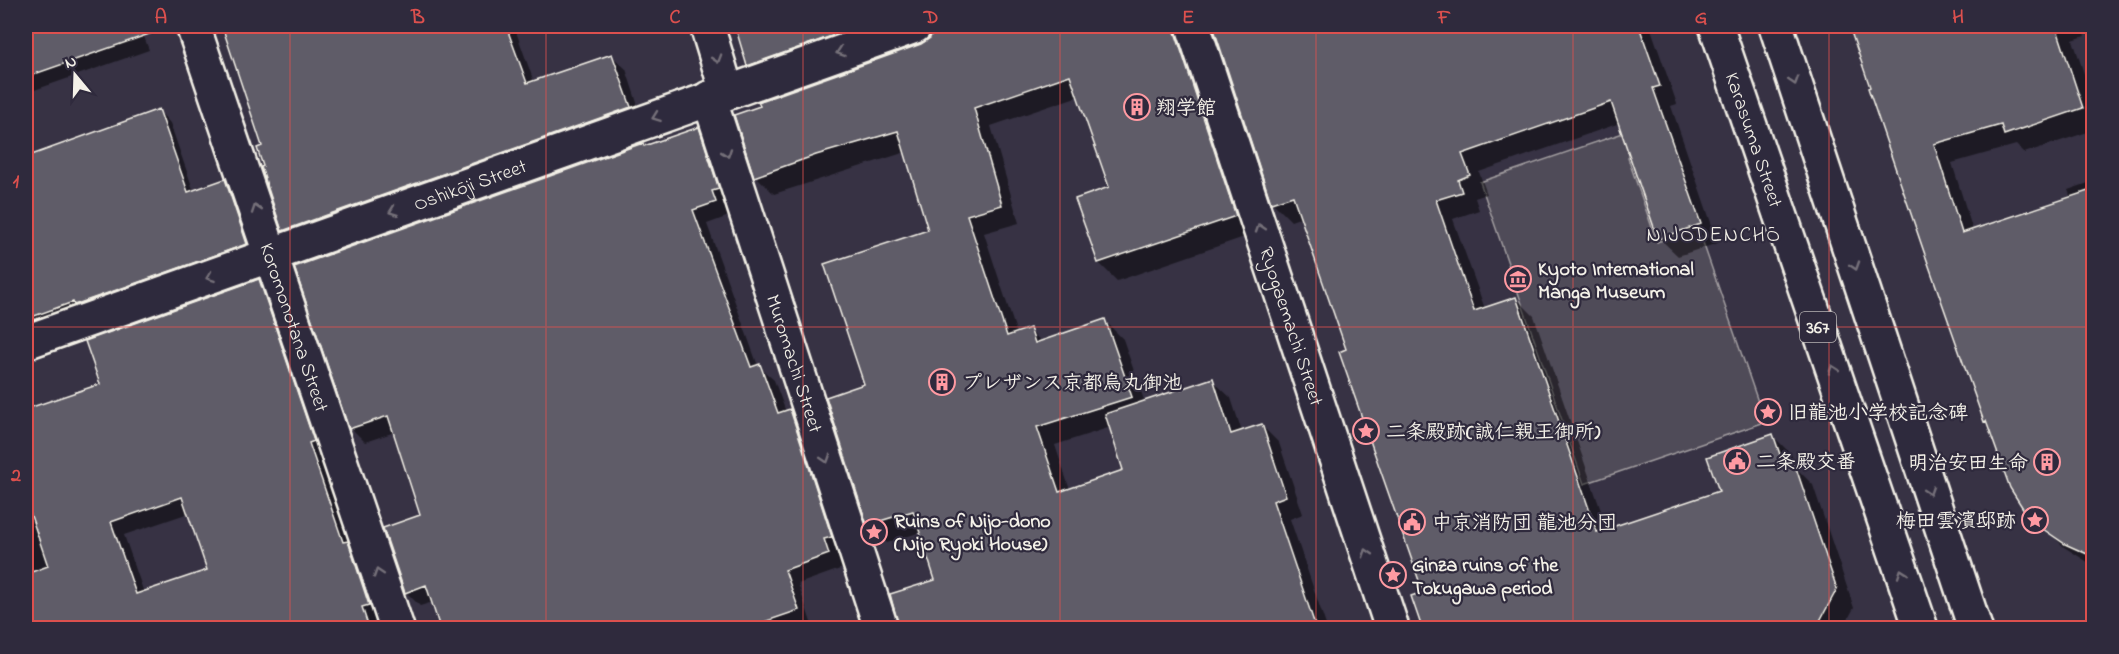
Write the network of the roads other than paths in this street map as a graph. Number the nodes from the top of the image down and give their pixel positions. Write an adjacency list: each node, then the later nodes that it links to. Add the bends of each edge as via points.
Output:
1 (193, 26): 8 (main road, Koromonotana Street, one-way to 1)
2 (706, 26): 7 (main road, one-way to 7)
3 (915, 26): 7 (main road, Oshikōji Street, one-way to 7)
4 (1193, 26): 12 (main road, Ryogaemachi Street, one-way to 4)
5 (1716, 26): 13 (main road, Karasuma Street / 367, one-way to 5)
6 (1776, 26): 14 (main road, one-way to 14)
7 (718, 95): 8 (main road, Oshikōji Street, one-way to 8); 11 (main road, Muromachi Street, one-way to 11)
8 (272, 255): 9 (main road, Oshikōji Street, one-way to 9); 10 (main road, Koromonotana Street, one-way to 8)
9 (26, 342)
10 (397, 628)
11 (881, 628)
12 (1392, 628)
13 (1921, 628)
14 (1975, 628)

